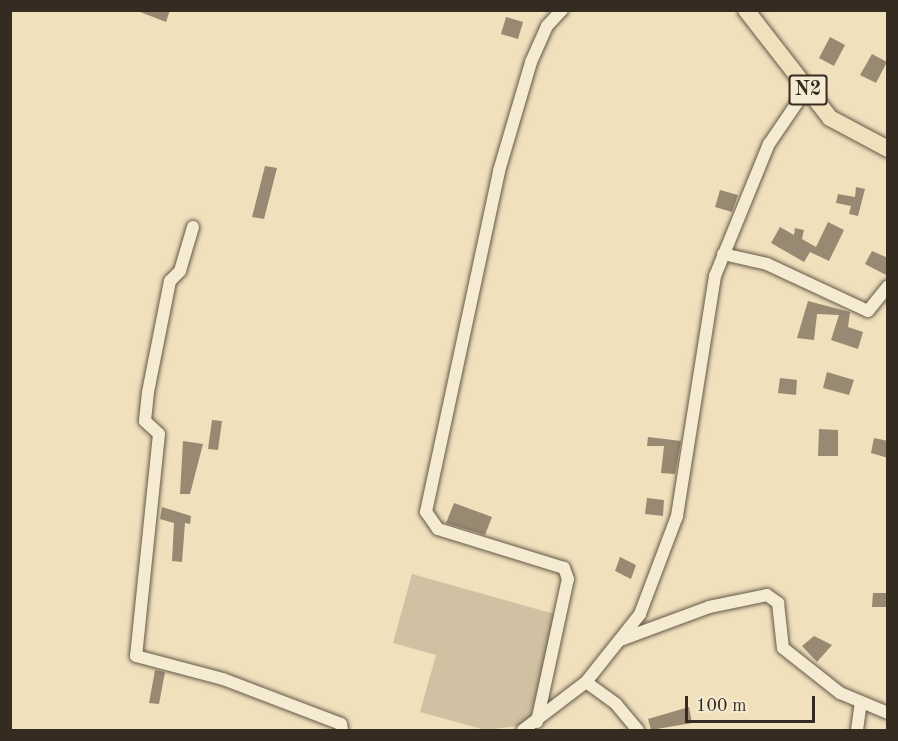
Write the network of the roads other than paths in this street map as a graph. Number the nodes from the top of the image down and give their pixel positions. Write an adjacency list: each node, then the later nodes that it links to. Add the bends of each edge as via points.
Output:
1 (562, 10): 12 (street, via 547,26 531,62 499,171 473,303 447,391 426,512 438,529 564,568 568,579)
2 (746, 10): 3 (highway, N2)
3 (807, 88): 4 (highway, N2, via 830,118); 6 (street, via 769,144)
4 (888, 149)
5 (193, 227): 13 (street, via 180,271 171,281 148,392 145,421 159,434 136,656 223,678 341,724)
6 (723, 254): 7 (street, via 767,264 868,311); 8 (street, via 677,516 640,614)
7 (888, 286)
8 (619, 640): 9 (street); 10 (street, via 709,608 767,595 778,603 783,648 840,693)
9 (586, 682): 12 (street); 15 (street, via 616,704)
10 (861, 702): 11 (street); 16 (street)
11 (888, 713)
12 (537, 722): 14 (street)
13 (342, 730)
14 (523, 730)
15 (638, 730)
16 (857, 730)

